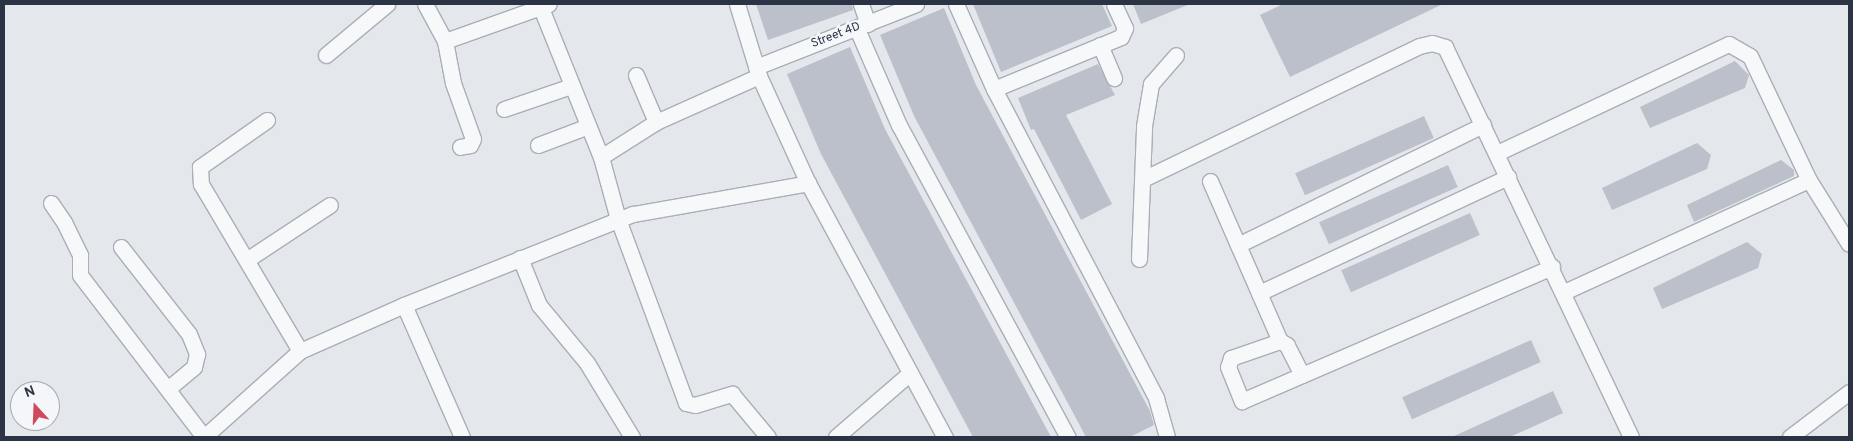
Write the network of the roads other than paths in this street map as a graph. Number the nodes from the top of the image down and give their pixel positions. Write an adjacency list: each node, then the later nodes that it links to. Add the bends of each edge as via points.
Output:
1 (387, 4): 12 (street)
2 (424, 4): 10 (street)
3 (737, 4): 14 (street)
4 (861, 4): 9 (street)
5 (916, 4): 9 (street, Street 4D)
6 (956, 4): 18 (street)
7 (1114, 4): 11 (street, via 1124,33)
8 (545, 6): 10 (street); 17 (street)
9 (862, 26): 14 (street, Street 4D); 59 (street, via 899,124)
10 (445, 41): 25 (street, via 453,83 473,140 470,145)
11 (1100, 45): 16 (street); 18 (street)
12 (326, 55)
13 (1176, 55): 29 (street, via 1151,84 1144,126)
14 (757, 71): 21 (street, Street 4D); 32 (street)
15 (636, 75): 21 (street)
16 (1114, 78)
17 (571, 86): 19 (street); 23 (street)
18 (994, 89): 52 (street, via 1156,398)
19 (504, 109)
20 (267, 120): 40 (street, via 200,167 201,184)
21 (656, 122): 27 (street, Street 4D)
22 (1484, 125): 26 (street); 29 (street, via 1445,47 1432,43 1419,46); 36 (street)
23 (586, 127): 24 (street); 27 (street)
24 (538, 145)
25 (460, 147)
26 (1497, 153): 28 (street); 30 (street, via 1729,44 1750,56)
27 (601, 157): 35 (street)
28 (1508, 177): 42 (street); 44 (street)
29 (1143, 179): 41 (street)
30 (1809, 180): 37 (street); 43 (street)
31 (1210, 181): 36 (street)
32 (808, 183): 35 (street, via 724,200 666,205); 48 (street)
33 (51, 203): 50 (street, via 80,255 80,275)
34 (330, 204): 40 (street)
35 (618, 219): 39 (street); 56 (street, via 686,403 695,405 732,394)
36 (1238, 244): 44 (street)
37 (1849, 244)
38 (121, 247): 50 (street, via 189,334 197,354 194,367)
39 (520, 258): 45 (street); 55 (street, via 543,310 587,363)
40 (248, 259): 47 (street)
41 (1139, 259)
42 (1552, 266): 43 (street); 49 (street)
43 (1564, 292): 60 (street)
44 (1259, 293): 46 (street)
45 (404, 305): 47 (street); 54 (street)
46 (1280, 341): 49 (street, via 1287,346); 49 (street, via 1231,358 1228,367 1242,402)
47 (300, 351): 53 (street)
48 (910, 373): 57 (street); 58 (street)
49 (1302, 376)
50 (168, 389): 53 (street)
51 (1849, 392): 61 (street)
52 (1166, 436)
53 (204, 437)
54 (462, 437)
55 (632, 437)
56 (768, 437)
57 (836, 437)
58 (945, 437)
59 (1068, 437)
60 (1631, 437)
61 (1790, 437)

